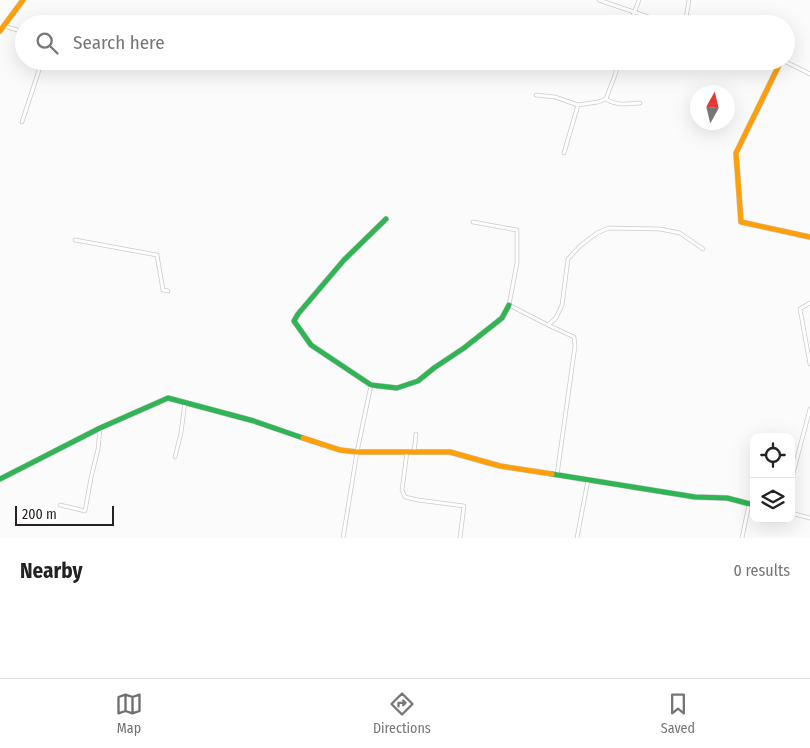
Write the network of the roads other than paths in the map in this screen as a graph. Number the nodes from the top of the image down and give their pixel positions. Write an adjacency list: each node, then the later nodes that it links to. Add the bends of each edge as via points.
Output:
1 (22, 0): 9 (street)
2 (598, 0): 5 (street)
3 (639, 0): 5 (street)
4 (689, 0): 8 (street)
5 (635, 11): 6 (street); 7 (street)
6 (633, 15)
7 (645, 15)
8 (686, 15)
9 (2, 28): 10 (street)
10 (15, 30)
11 (795, 67): 15 (street)
12 (39, 70): 20 (street)
13 (617, 70): 17 (street)
14 (778, 70): 24 (street, via 736,153 741,222)
15 (810, 74)
16 (536, 95): 19 (street)
17 (606, 99): 18 (street, via 624,104); 19 (street)
18 (640, 103)
19 (578, 105): 21 (street)
20 (22, 122)
21 (564, 153)
22 (386, 220): 32 (street, via 344,260 294,321 311,345)
23 (473, 222): 29 (street, via 517,230 517,263)
24 (810, 237)
25 (74, 240): 27 (street, via 157,255 163,290)
26 (703, 249): 30 (street, via 680,233 660,229 609,228 597,233 568,259 562,305)
27 (168, 291)
28 (810, 303): 31 (street, via 800,309)
29 (509, 305): 30 (street); 32 (street, via 502,318 418,381 397,388)
30 (548, 326): 41 (street, via 574,336 575,346)
31 (810, 364)
32 (371, 386): 37 (street)
33 (185, 402): 35 (street, via 168,398); 37 (street, via 340,450); 40 (street)
34 (810, 409): 42 (street)
35 (100, 428): 43 (street); 46 (street, via 85,511)
36 (416, 434): 39 (street)
37 (357, 452): 38 (street); 50 (street)
38 (407, 452): 39 (street); 51 (street, via 402,490 405,497 464,506)
39 (414, 452): 41 (street, via 450,452 500,466)
40 (175, 457)
41 (557, 475): 44 (street)
42 (792, 478)
43 (0, 479)
44 (588, 480): 45 (street); 52 (street)
45 (750, 504)
46 (60, 505)
47 (750, 508): 53 (street)
48 (795, 514): 49 (street)
49 (810, 518)
50 (343, 538)
51 (460, 538)
52 (577, 538)
53 (742, 538)

